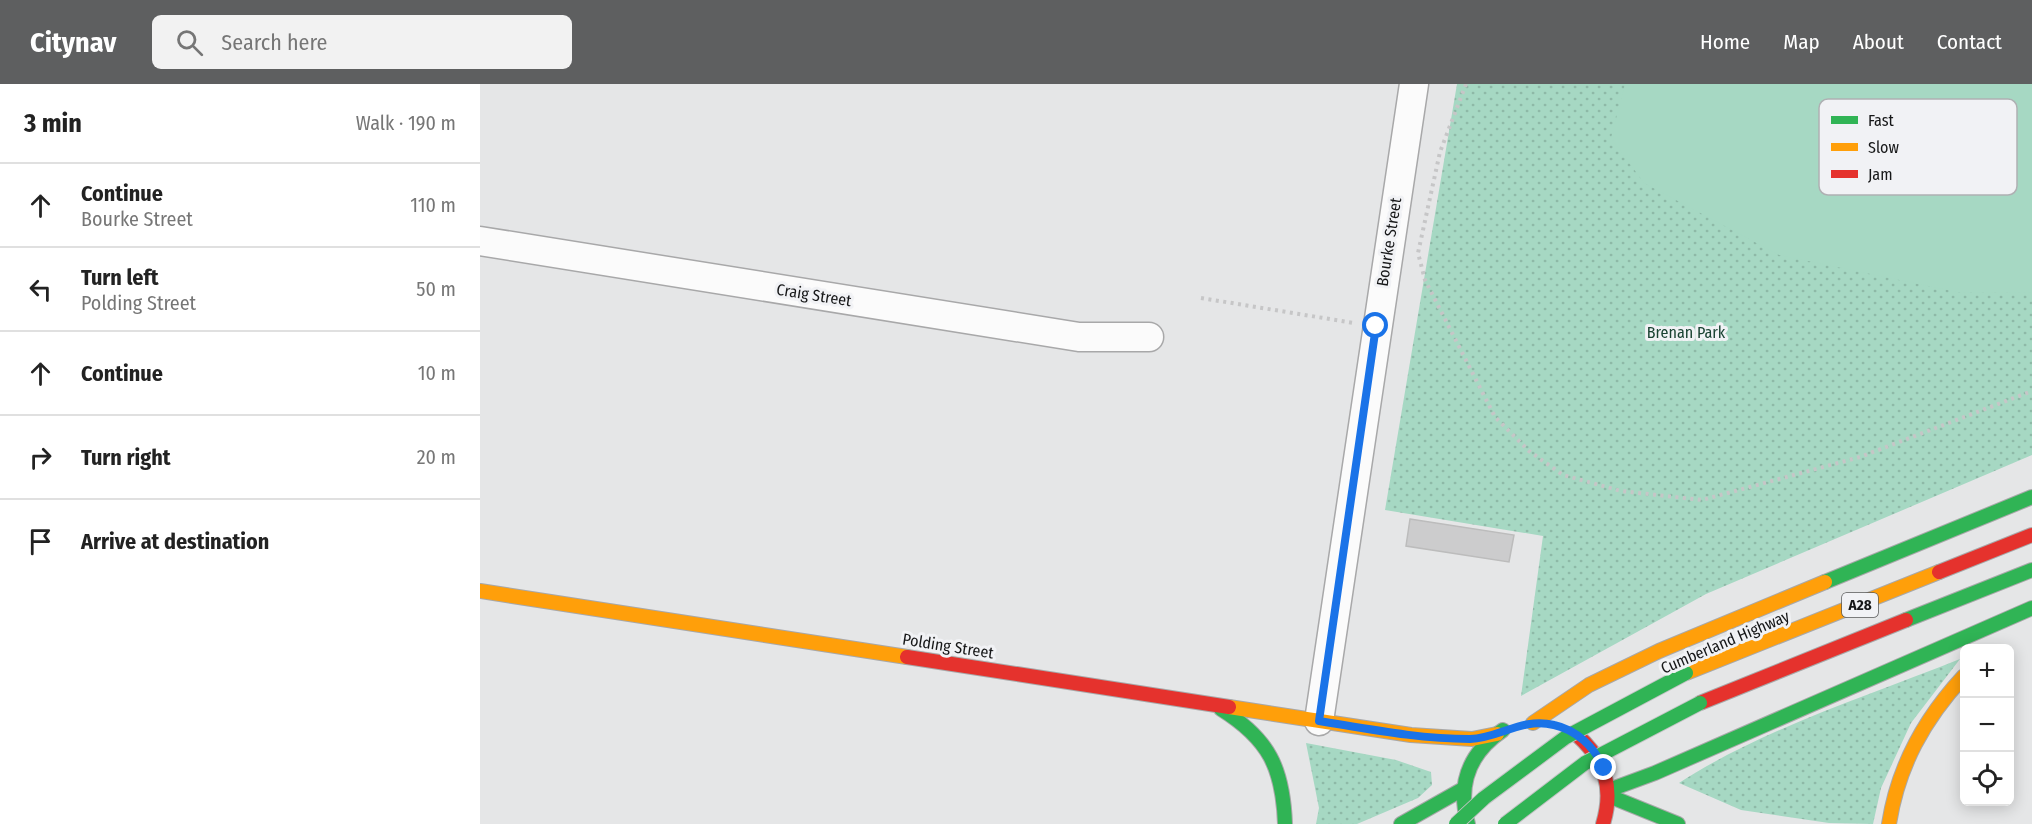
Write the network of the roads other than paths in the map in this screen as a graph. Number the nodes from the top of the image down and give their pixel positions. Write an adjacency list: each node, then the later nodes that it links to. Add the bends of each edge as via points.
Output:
1 (1414, 84): 12 (street, Bourke Street)
2 (480, 241): 3 (street, Craig Street, via 1079,337)
3 (1149, 337)
4 (2032, 497): 13 (main road, via 1659,651 1589,685)
5 (2032, 535): 21 (main road, Cumberland Highway / A28, bridge, via 1686,673 1566,737 1484,798)
6 (2032, 570): 23 (main road, A28, bridge, via 1700,703 1586,763)
7 (480, 591): 11 (main road, Polding Street)
8 (2032, 608): 9 (main road); 18 (main road)
9 (2008, 632)
10 (1960, 682): 26 (main road, via 1927,722 1905,761)
11 (1209, 702): 12 (main road, Polding Street); 19 (main road, via 1243,721 1265,744 1279,774)
12 (1319, 721): 15 (main road, Polding Street)
13 (1533, 723): 14 (main road); 18 (main road, via 1556,725 1585,741 1599,758)
14 (1497, 734): 15 (main road, Polding Street, via 1472,739); 17 (main road, via 1475,754)
15 (1412, 735): 16 (main road, Polding Street)
16 (1435, 753)
17 (1461, 782): 20 (main road); 22 (main road)
18 (1609, 793): 24 (main road); 25 (main road)
19 (1285, 824)
20 (1401, 824)
21 (1456, 824)
22 (1468, 824)
23 (1505, 824)
24 (1603, 824)
25 (1678, 824)
26 (1889, 824)

